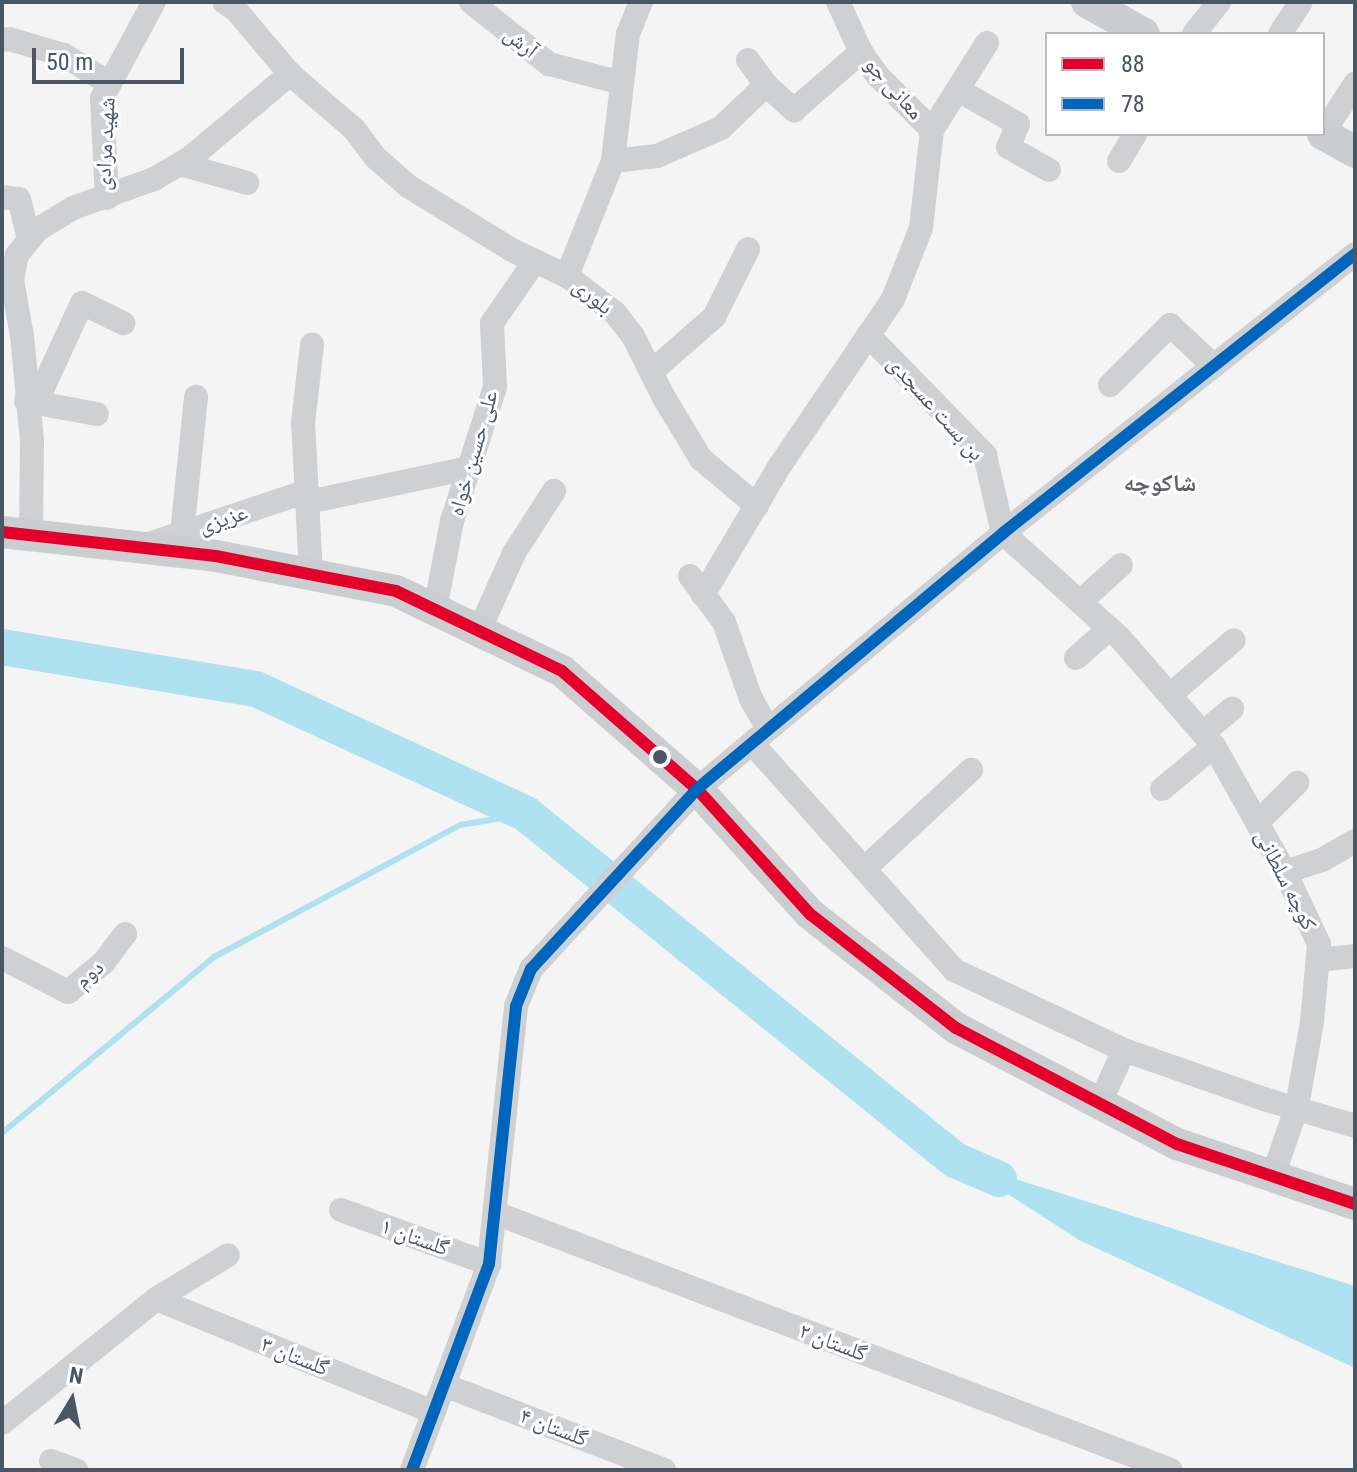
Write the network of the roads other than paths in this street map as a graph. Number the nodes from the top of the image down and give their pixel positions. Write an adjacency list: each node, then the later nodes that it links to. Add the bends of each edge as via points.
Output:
1 (154, 2): 18 (street, شهید مرادی)
2 (224, 2): 16 (street)
3 (471, 2): 17 (street, آرش, via 549,64)
4 (641, 2): 17 (street, بلوری, via 628,34)
5 (838, 2): 14 (street, معانی جو)
6 (1087, 2): 9 (main road)
7 (1219, 2): 10 (street)
8 (1301, 2): 11 (street)
9 (1140, 32)
10 (1196, 32)
11 (1281, 32)
12 (2, 40): 18 (street, via 64,55)
13 (987, 43): 21 (street)
14 (861, 52): 20 (street, via 794,110); 22 (street, معانی جو)
15 (748, 60): 20 (street)
16 (290, 74): 29 (street); 37 (street, via 354,129 375,157 408,186)
17 (622, 83): 27 (street, بلوری)
18 (110, 84): 33 (street, شهید مرادی, via 102,98)
19 (1355, 84): 23 (street)
20 (766, 85): 27 (street, via 721,128 657,156)
21 (958, 90): 22 (street); 30 (street, via 1018,124 1008,147)
22 (932, 130): 41 (street, via 921,228 893,299)
23 (1325, 131)
24 (1325, 135): 26 (main road)
25 (1134, 136): 28 (street)
26 (1355, 152)
27 (613, 161): 39 (street, بلوری)
28 (1119, 161)
29 (180, 164): 31 (street); 33 (street)
30 (1049, 170)
31 (247, 183)
32 (2, 197): 34 (street, via 19,199)
33 (107, 198): 34 (street, شهید مرادی, via 73,208)
34 (29, 239): 38 (street, شهید مرادی)
35 (748, 249): 44 (street, via 714,317)
36 (1355, 254): 43 (street)
37 (535, 261): 39 (street); 49 (street, علی حسین خواه, via 492,323 495,387)
38 (8, 269): 47 (street, شهید مرادی)
39 (567, 276): 44 (street, بلوری, via 615,313)
40 (123, 323): 47 (street, via 82,303)
41 (868, 335): 52 (street); 54 (street, بن بست عسجدی, via 985,455)
42 (312, 345): 51 (street, via 303,423)
43 (1214, 366): 45 (street, via 1170,325); 54 (street)
44 (651, 372): 52 (street, بلوری, via 701,459)
45 (1110, 385)
46 (196, 397): 53 (street)
47 (31, 402): 48 (street); 55 (street, شهید مرادی, via 32,441)
48 (97, 414)
49 (470, 468): 51 (street, عزیزی); 60 (street, علی حسین خواه, via 452,521)
50 (554, 491): 62 (street, via 514,553)
51 (308, 497): 53 (street, عزیزی); 58 (street)
52 (757, 506): 67 (street, via 696,586 724,622)
53 (182, 533): 56 (street, عزیزی)
54 (1003, 533): 59 (street, کوچه سلطانی); 67 (street)
55 (17, 534): 56 (main road)
56 (139, 547): 58 (main road)
57 (1121, 565): 59 (street)
58 (311, 574): 60 (main road, via 396,591)
59 (1080, 602): 61 (street, کوچه سلطانی)
60 (435, 610): 62 (main road)
61 (1110, 628): 64 (street); 65 (street, کوچه سلطانی)
62 (479, 631): 71 (main road, via 562,671)
63 (1234, 640): 65 (street)
64 (1076, 658)
65 (1170, 695): 68 (street, کوچه سلطانی)
66 (1232, 709): 68 (street)
67 (760, 736): 71 (street); 75 (street)
68 (1208, 739): 72 (street); 73 (street, کوچه سلطانی)
69 (971, 770): 75 (street)
70 (1297, 783): 73 (street)
71 (697, 789): 82 (main road, via 810,914 956,1028); 88 (street, via 539,957 523,983 516,1006)
72 (1162, 789)
73 (1257, 823): 76 (street, کوچه سلطانی)
74 (1355, 841): 76 (street, via 1322,860)
75 (864, 869): 81 (street, via 954,970)
76 (1285, 872): 80 (street, کوچه سلطانی, via 1319,944)
77 (125, 934): 79 (street, دوم, via 104,962 68,992)
78 (1355, 956): 80 (street)
79 (2, 958)
80 (1318, 960): 83 (street, کوچه سلطانی)
81 (1124, 1050): 82 (street); 83 (street)
82 (1100, 1103): 85 (main road, via 1177,1144)
83 (1297, 1106): 84 (street); 85 (street, کوچه سلطانی)
84 (1355, 1126)
85 (1273, 1176): 86 (main road)
86 (1355, 1204)
87 (341, 1210): 90 (street, گلستان ۱)
88 (495, 1213): 90 (street); 100 (street, گلستان ۲)
89 (228, 1255): 91 (street)
90 (489, 1264): 92 (street)
91 (156, 1299): 93 (street, گلستان ۳); 94 (street)
92 (444, 1385): 93 (street); 95 (street, گلستان ۴)
93 (433, 1412): 98 (street)
94 (2, 1423)
95 (606, 1460): 99 (street, گلستان ۴)
96 (51, 1461): 97 (street)
97 (76, 1470)
98 (412, 1470)
99 (664, 1470)
100 (1171, 1470)

